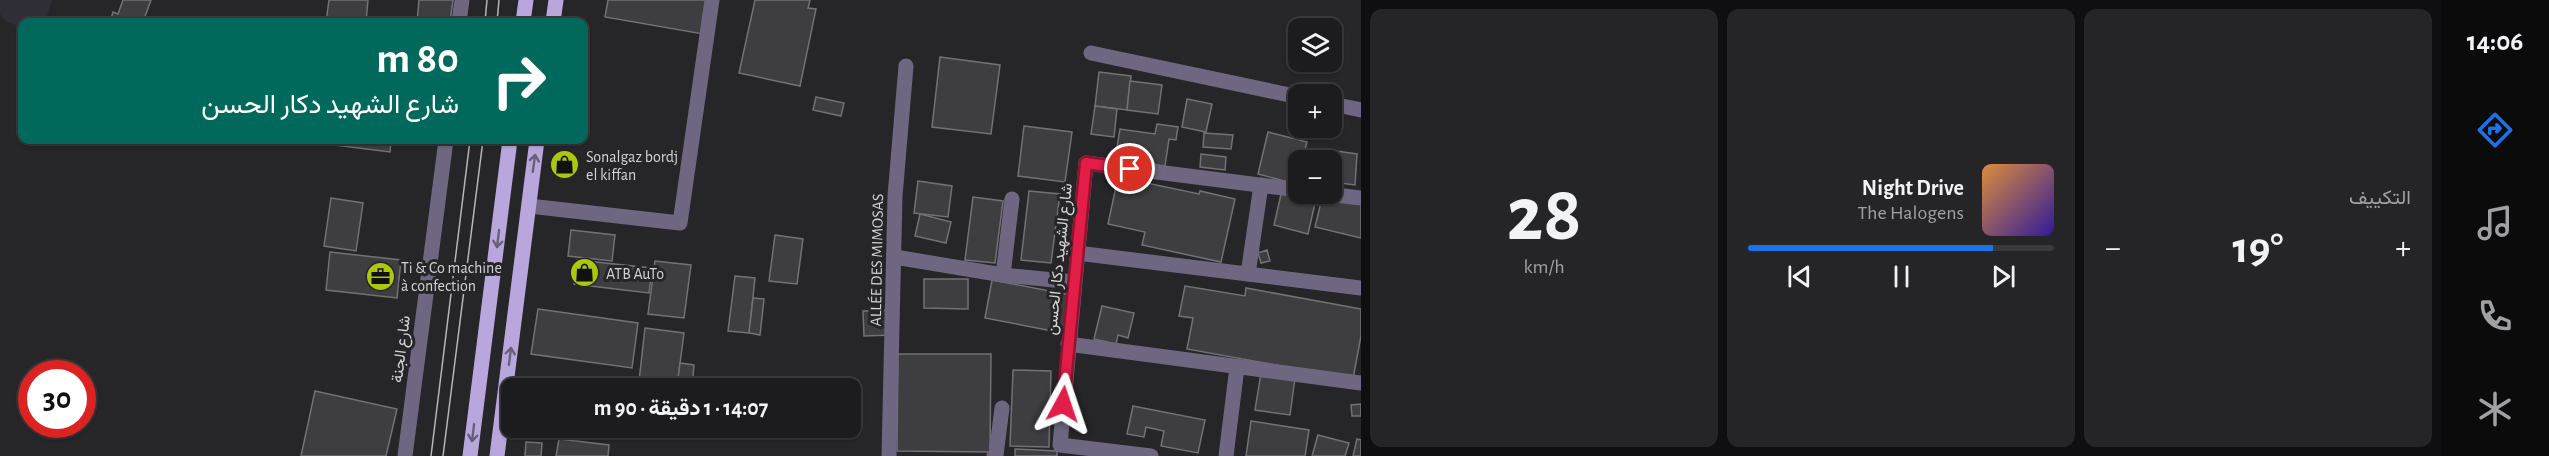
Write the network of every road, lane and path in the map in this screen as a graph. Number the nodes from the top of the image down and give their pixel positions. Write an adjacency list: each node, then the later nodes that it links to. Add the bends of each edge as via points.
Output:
1 (462, 0): 5 (street)
2 (526, 0): 6 (main road)
3 (556, 0): 7 (main road)
4 (712, 0): 21 (street, via 680,223)
5 (460, 18)
6 (524, 18)
7 (554, 18)
8 (1091, 53): 10 (street)
9 (906, 66): 23 (street, ALLÉE DES MIMOSAS, via 895,196)
10 (1288, 95)
11 (1342, 106): 12 (street)
12 (1361, 110)
13 (445, 144): 32 (street, شارع الجنة)
14 (509, 144): 33 (main road, one-way to 33)
15 (537, 144): 21 (main road, one-way to 15)
16 (1261, 185): 17 (street, شارع الشهيد دكار الحسن); 22 (street, شارع الشهيد دكار الحسن, via 1086,163); 24 (street)
17 (1288, 189)
18 (1342, 196): 19 (street)
19 (1361, 198)
20 (1012, 199): 25 (street)
21 (529, 206): 34 (main road, one-way to 21)
22 (1077, 253): 24 (street); 26 (street, شارع الشهيد دكار الحسن)
23 (895, 257): 25 (street); 35 (street, ALLÉE DES MIMOSAS)
24 (1248, 274): 27 (street)
25 (1003, 275): 26 (street)
26 (1074, 282): 28 (street, شارع الشهيد دكار الحسن)
27 (1361, 288)
28 (1068, 344): 29 (street); 37 (street, شارع الشهيد دكار الحسن, via 1059,445)
29 (1237, 367): 30 (street); 38 (street)
30 (1361, 383)
31 (1002, 408): 36 (street)
32 (405, 456)
33 (470, 456)
34 (497, 456)
35 (889, 456)
36 (994, 456)
37 (1151, 456)
38 (1227, 456)

